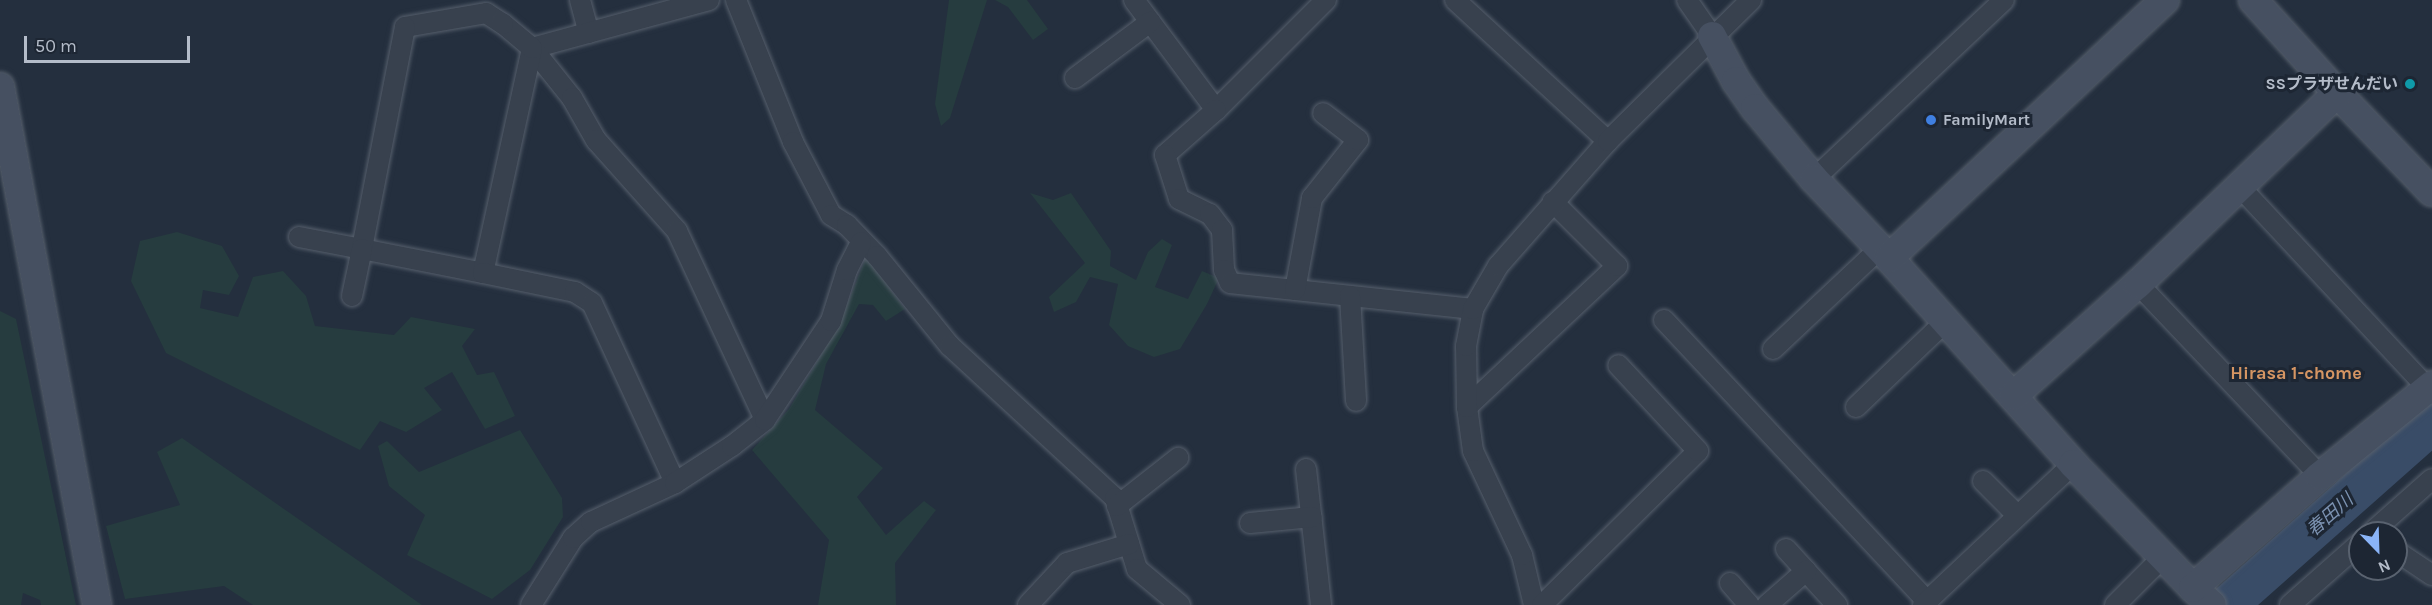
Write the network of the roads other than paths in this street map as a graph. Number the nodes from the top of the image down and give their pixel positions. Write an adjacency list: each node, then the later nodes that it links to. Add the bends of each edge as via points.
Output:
1 (580, 0): 13 (street)
2 (709, 0): 13 (street)
3 (736, 0): 27 (street, via 815,190 831,215 847,225)
4 (1134, 0): 12 (street)
5 (1326, 0): 19 (street)
6 (1455, 0): 21 (street)
7 (1687, 0): 14 (street)
8 (1750, 0): 14 (street)
9 (2165, 0): 29 (street)
10 (2253, 0): 18 (street)
11 (1993, 4): 22 (street)
12 (1150, 22): 16 (street); 19 (street)
13 (589, 33): 15 (street)
14 (1712, 36): 21 (street); 22 (street, via 1755,108)
15 (532, 48): 28 (street, via 486,13 405,27); 30 (street); 45 (street, via 572,98 596,140 677,231)
16 (1075, 78)
17 (0, 87): 68 (street)
18 (2337, 93): 23 (street); 24 (street)
19 (1216, 110): 32 (street, via 1165,155 1179,199 1210,214 1222,230 1224,270 1230,283)
20 (1323, 113): 32 (street, via 1359,140 1312,198)
21 (1608, 141): 25 (street)
22 (1814, 179): 29 (street)
23 (2240, 188): 31 (street); 40 (street)
24 (2432, 192)
25 (1553, 202): 35 (street, via 1498,266); 43 (street, via 1617,266)
26 (299, 237): 28 (street)
27 (861, 242): 45 (street, via 847,270 831,321); 53 (street, via 877,256 950,346 1115,498)
28 (362, 249): 30 (street); 33 (street)
29 (1884, 253): 37 (street); 38 (street)
30 (483, 273): 52 (street, via 574,292 592,303)
31 (2138, 284): 41 (street); 49 (street)
32 (1295, 290): 34 (street)
33 (352, 296)
34 (1350, 296): 35 (street); 42 (street)
35 (1473, 309): 43 (street, via 1466,346)
36 (1664, 320): 67 (street)
37 (1946, 321): 41 (street); 44 (street)
38 (1773, 349)
39 (1618, 365): 74 (street, via 1698,451)
40 (2430, 389): 49 (street)
41 (2013, 396): 47 (street)
42 (1356, 401)
43 (1467, 407): 73 (street, via 1473,451 1522,555)
44 (1856, 407)
45 (765, 420): 52 (street)
46 (1178, 458): 53 (street)
47 (2073, 464): 54 (street); 61 (street)
48 (1306, 469): 55 (street)
49 (2320, 476): 66 (street)
50 (2432, 479): 56 (street)
51 (1983, 481): 54 (street)
52 (675, 483): 69 (street, via 591,522 573,538)
53 (1117, 506): 58 (street)
54 (2018, 516): 67 (street)
55 (1312, 517): 57 (street); 72 (street)
56 (2385, 521)
57 (1250, 523)
58 (1129, 544): 70 (street, via 1067,563); 71 (street, via 1137,569)
59 (1786, 549): 63 (street)
60 (2348, 554): 79 (street)
61 (2163, 557): 66 (street); 78 (street)
62 (2408, 559): 64 (street)
63 (1806, 571): 76 (street); 77 (street)
64 (2432, 575)
65 (1730, 583): 75 (street)
66 (2200, 598)
67 (1925, 603)
68 (97, 605)
69 (531, 605)
70 (1028, 605)
71 (1180, 605)
72 (1321, 605)
73 (1534, 605)
74 (1542, 605)
75 (1749, 605)
76 (1767, 605)
77 (1837, 605)
78 (2115, 605)
79 (2290, 605)

